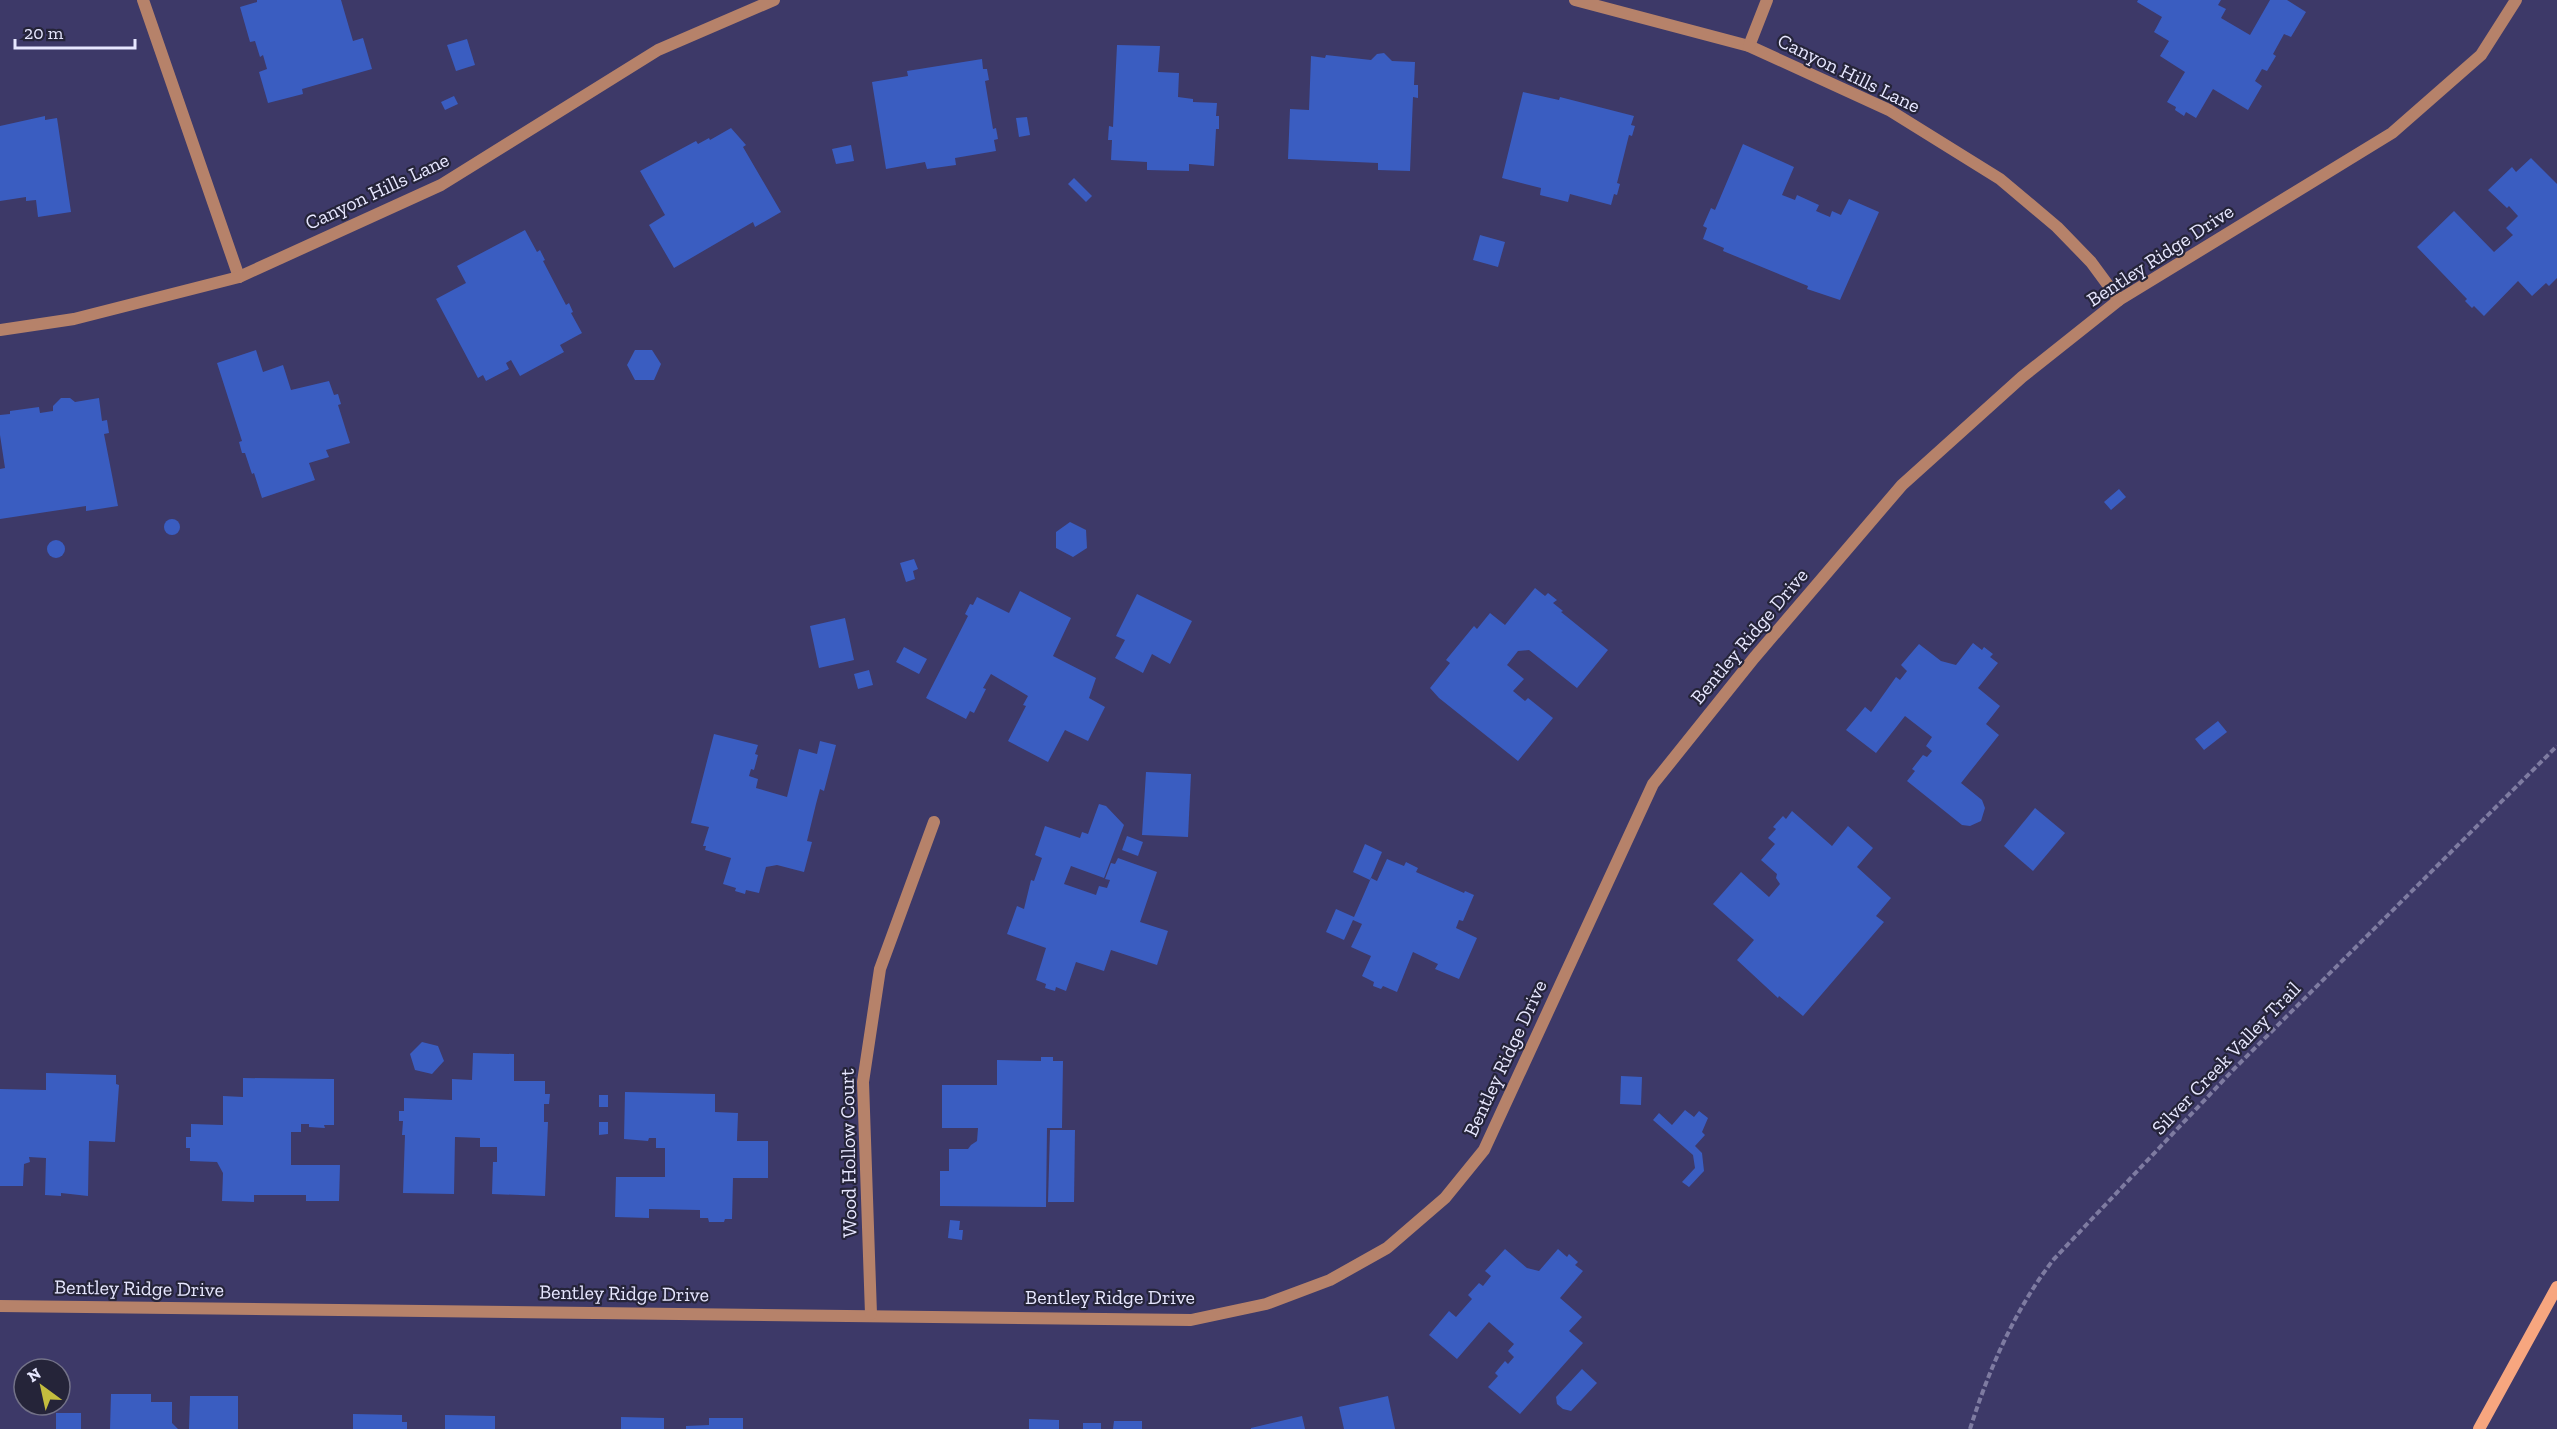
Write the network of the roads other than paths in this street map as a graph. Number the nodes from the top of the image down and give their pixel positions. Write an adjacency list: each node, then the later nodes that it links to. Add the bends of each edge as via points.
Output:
1 (143, 0): 7 (street)
2 (774, 0): 7 (street, Canyon Hills Lane, via 658,50 441,185)
3 (1575, 0): 6 (street, Canyon Hills Lane)
4 (1767, 0): 6 (street)
5 (2516, 0): 8 (street, Bentley Ridge Drive, via 2481,55 2392,133)
6 (1749, 46): 8 (street, Canyon Hills Lane, via 1889,110 2000,179 2057,227 2091,262)
7 (238, 277): 9 (street, Canyon Hills Lane, via 74,319)
8 (2119, 300): 13 (street, Bentley Ridge Drive, via 2022,377 1902,485 1653,784 1484,1150 1444,1198 1387,1248 1330,1280 1266,1304 1191,1320)
9 (0, 330)
10 (934, 822): 13 (street, Wood Hollow Court, via 880,969 862,1082)
11 (2557, 1287): 14 (street)
12 (0, 1306): 13 (street, Bentley Ridge Drive)
13 (871, 1314)
14 (2479, 1429)

